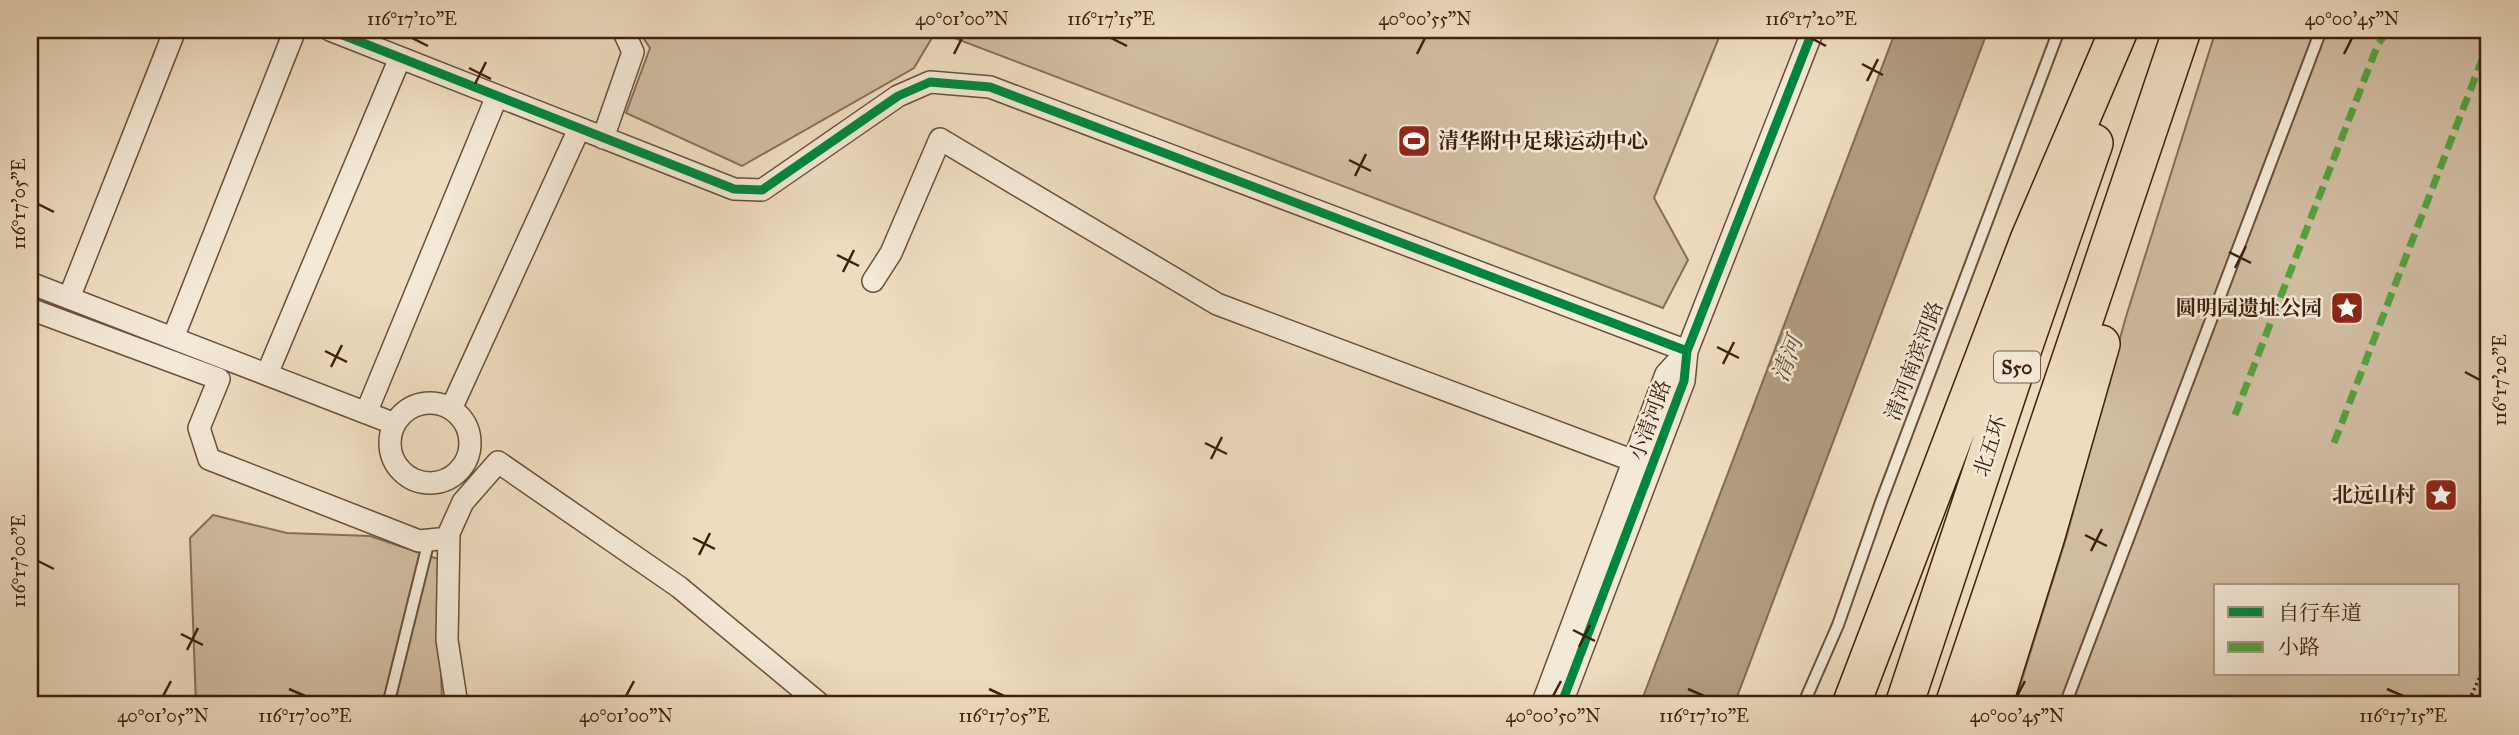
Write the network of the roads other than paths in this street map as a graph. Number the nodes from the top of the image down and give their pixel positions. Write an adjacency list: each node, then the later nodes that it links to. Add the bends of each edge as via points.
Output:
1 (175, 30): 18 (street)
2 (295, 30): 20 (street)
3 (330, 30): 12 (street)
4 (623, 30): 15 (street, via 633,52)
5 (1813, 30): 21 (street, 小清河路)
6 (2059, 30): 36 (lane, 清河南滨河路, via 1838,625)
7 (2119, 30): 37 (highway, via 2029,240)
8 (2134, 30): 23 (highway, 北五环 / S50)
9 (2182, 30): 40 (highway, S50)
10 (2191, 30): 41 (highway)
11 (2321, 30): 42 (lane)
12 (400, 58): 13 (street); 22 (street)
13 (498, 96): 14 (street); 25 (street)
14 (579, 129): 15 (street); 24 (street)
15 (603, 138): 21 (street, via 734,189 762,190 898,96 930,82 990,87)
16 (873, 281): 28 (street, via 891,253 940,139 1217,304)
17 (30, 283): 18 (street)
18 (69, 298): 20 (street)
19 (30, 309): 30 (street, via 219,379 199,428 209,459 419,541)
20 (173, 338): 22 (street)
21 (1687, 351): 28 (street, 小清河路, via 1666,373); 35 (street, 小清河路, via 1684,381)
22 (267, 374): 25 (street)
23 (2011, 383): 38 (highway); 39 (highway, 北五环 / S50)
24 (450, 409): 26 (street, via 426,403 403,414); 27 (street, via 467,427)
25 (366, 412): 26 (street)
26 (395, 424): 27 (street, via 390,449 394,461 414,480 447,479 463,466)
27 (469, 453): 29 (street)
28 (1634, 461): 34 (street, 小清河路)
29 (498, 462): 30 (street); 33 (street, via 679,587)
30 (439, 539): 31 (lane); 32 (street)
31 (388, 705)
32 (457, 705)
33 (821, 705)
34 (1542, 705)
35 (1561, 705)
36 (1803, 705)
37 (1851, 705)
38 (1882, 705)
39 (1903, 705)
40 (1954, 705)
41 (1993, 705)
42 (2065, 705)

